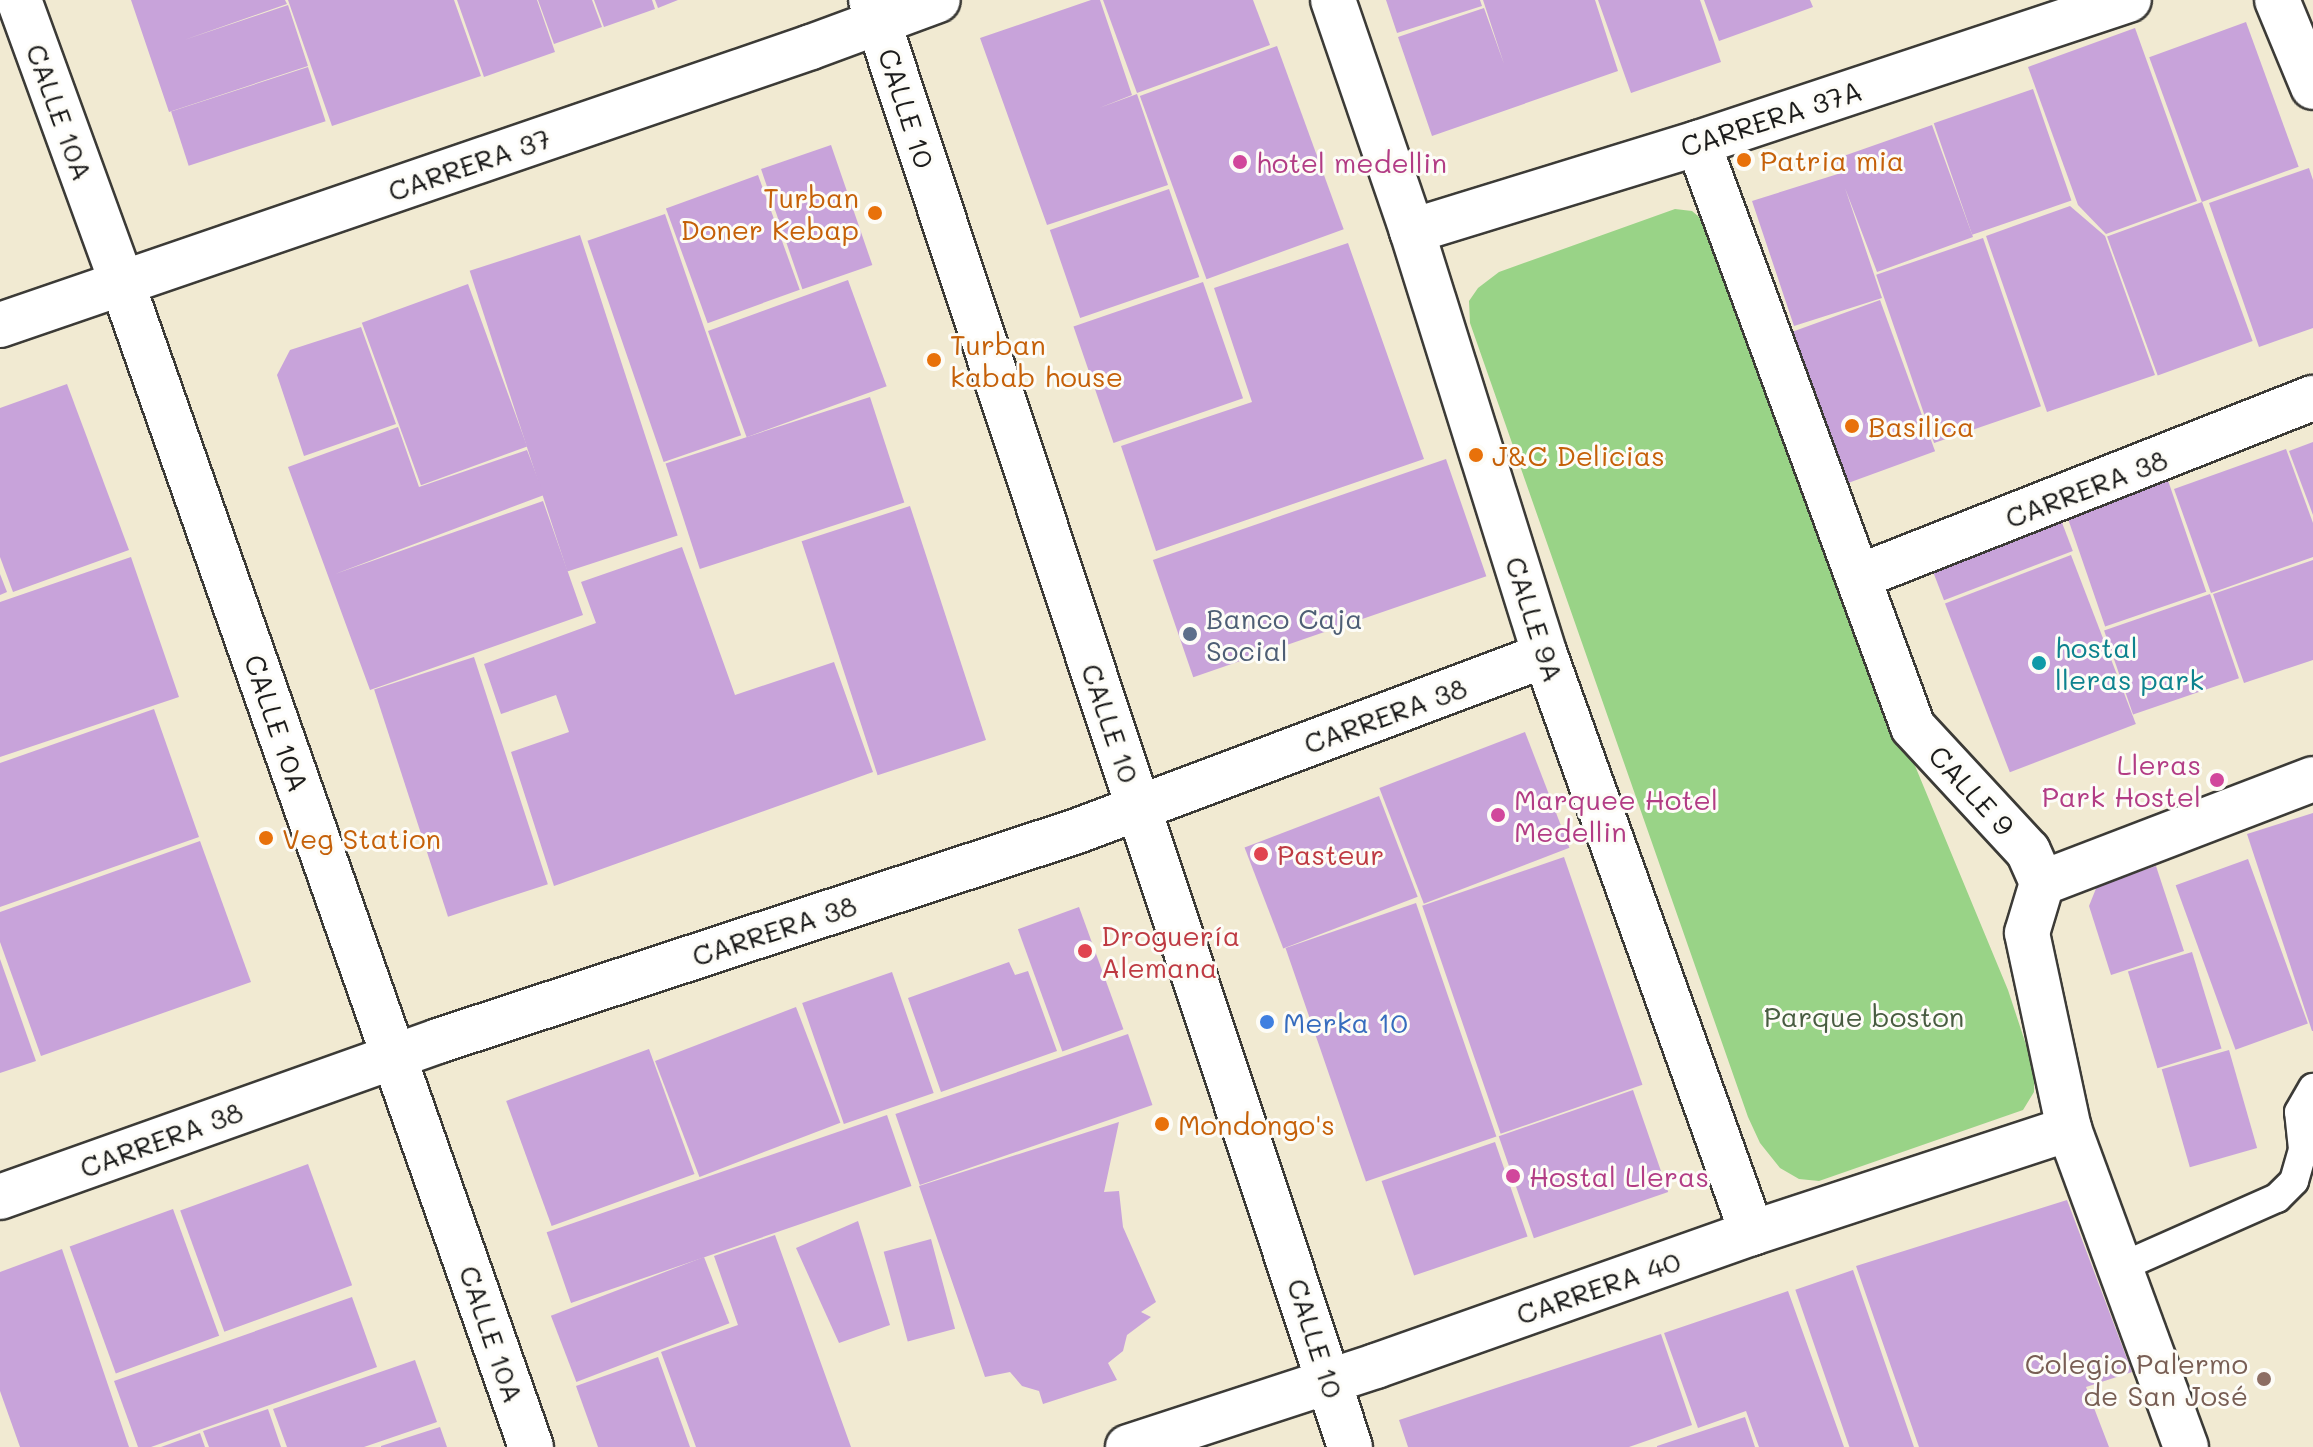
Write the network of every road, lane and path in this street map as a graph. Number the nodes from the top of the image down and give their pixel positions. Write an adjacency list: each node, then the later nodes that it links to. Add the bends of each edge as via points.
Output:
1 (19, 0): 10 (street, CALLE 10A)
2 (938, 0): 6 (street, CARRERA 37)
3 (1333, 0): 9 (street, CALLE 9A)
4 (2129, 0): 8 (street, CARRERA 37A)
5 (2277, 0): 7 (street)
6 (874, 11): 10 (street, CARRERA 37); 16 (street, CALLE 10)
7 (2313, 87)
8 (1698, 143): 9 (street, CARRERA 37A); 13 (street, CALLE 9)
9 (1412, 231): 14 (street, CALLE 9A)
10 (122, 283): 11 (street, CARRERA 37); 18 (street, CALLE 10A)
11 (0, 325)
12 (2313, 398): 13 (street, CARRERA 38)
13 (1858, 577): 17 (street, CALLE 9, via 1913,727 2028,851)
14 (1545, 655): 16 (street, CARRERA 38); 22 (street, CALLE 9A)
15 (2313, 779): 17 (street)
16 (1139, 807): 18 (street, CARRERA 38); 24 (street, CALLE 10)
17 (2042, 883): 20 (street, via 2027,933)
18 (395, 1056): 21 (street, CARRERA 38); 25 (street, CALLE 10A)
19 (2313, 1088): 23 (lane, via 2299,1112 2303,1149 2294,1181 2277,1198)
20 (2069, 1129): 22 (street, CARRERA 40); 23 (street)
21 (0, 1197)
22 (1752, 1233): 24 (street, CARRERA 40)
23 (2121, 1267): 28 (street)
24 (1331, 1381): 26 (street, CARRERA 40); 27 (street, CALLE 10)
25 (531, 1447)
26 (1128, 1447)
27 (1350, 1447)
28 (2186, 1447)

